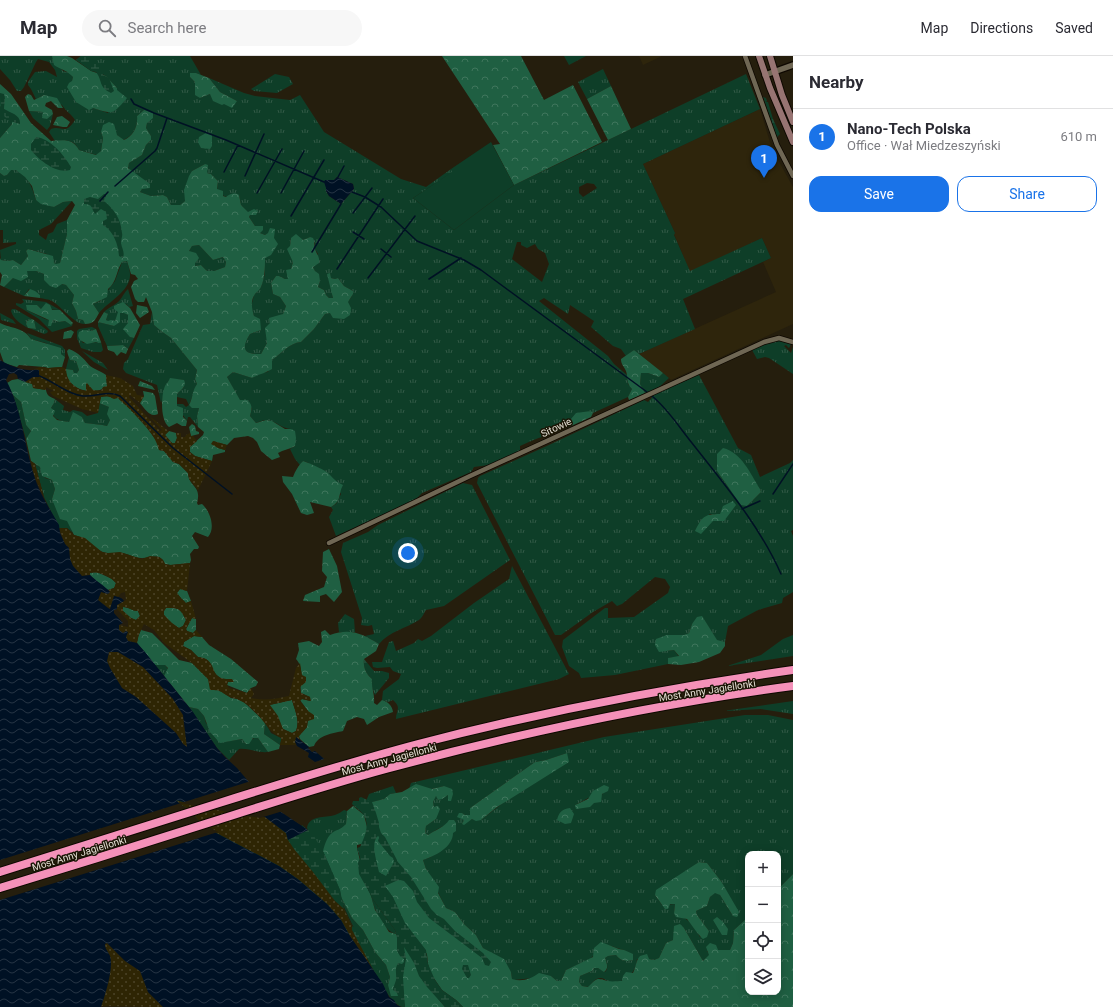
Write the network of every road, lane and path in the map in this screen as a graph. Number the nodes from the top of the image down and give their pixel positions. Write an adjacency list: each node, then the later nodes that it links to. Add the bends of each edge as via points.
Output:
1 (746, 56): 9 (street, via 777,145)
2 (759, 56): 6 (main road)
3 (770, 56): 5 (main road)
4 (793, 65): 5 (street)
5 (775, 72): 6 (street); 7 (main road)
6 (765, 75): 8 (main road)
7 (793, 122)
8 (793, 142)
9 (793, 176)
10 (793, 342): 11 (street, Sitowie, via 779,338 764,342)
11 (329, 543)
12 (793, 670): 14 (highway, Most Anny Jagiellonki, via 622,698 460,733 308,775)
13 (793, 686): 15 (highway, Most Anny Jagiellonki, via 617,715 456,751 317,789)
14 (0, 872)
15 (0, 888)

